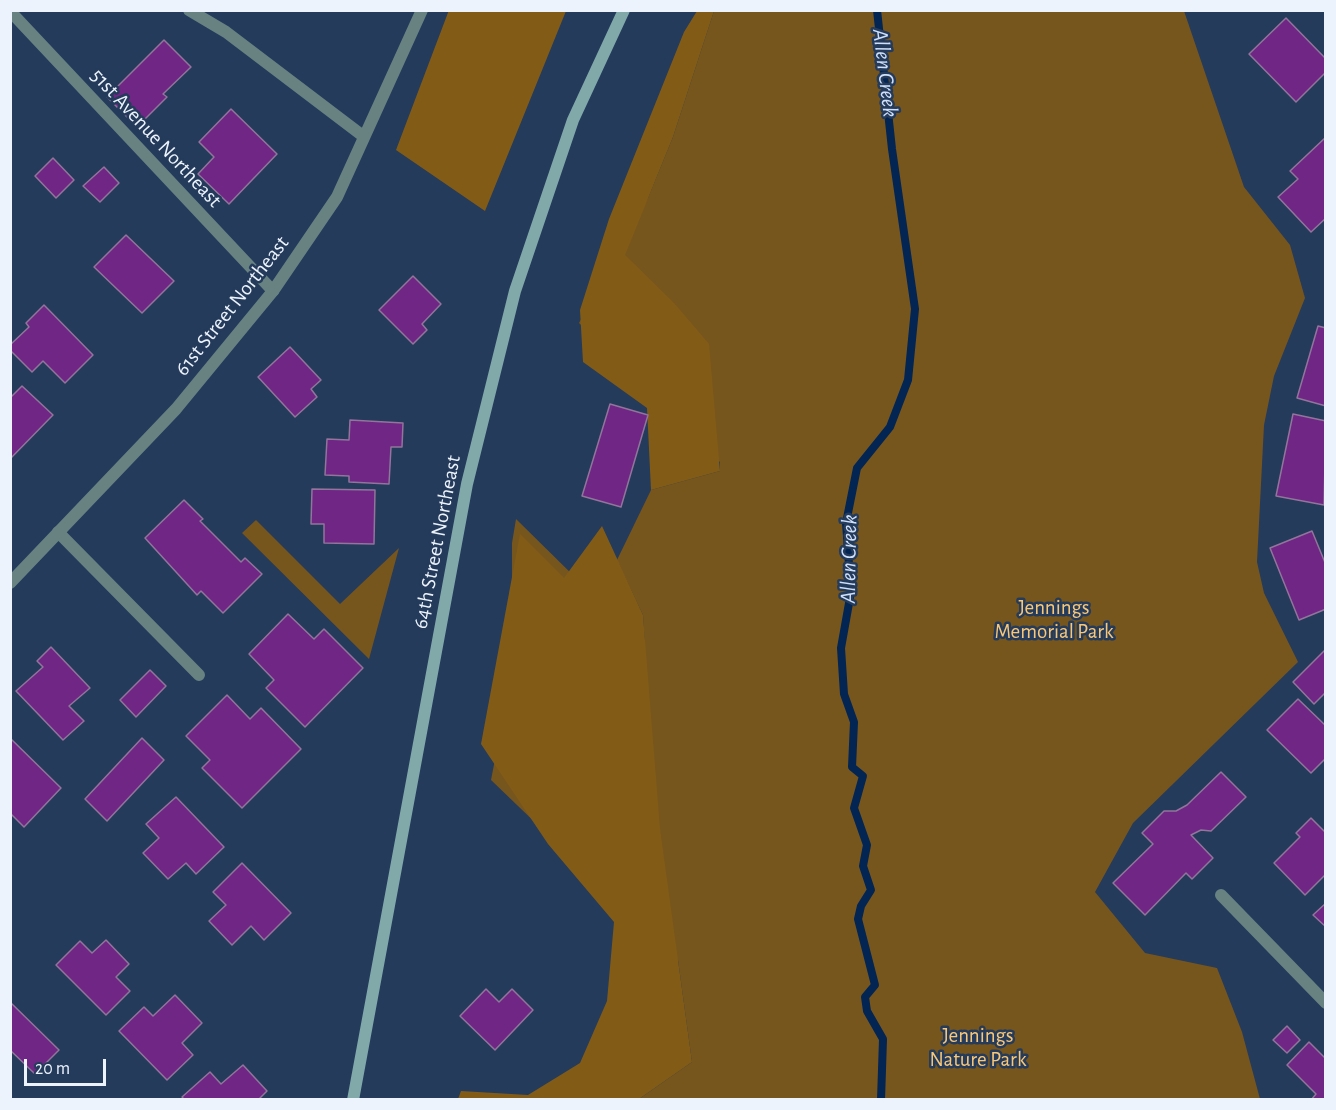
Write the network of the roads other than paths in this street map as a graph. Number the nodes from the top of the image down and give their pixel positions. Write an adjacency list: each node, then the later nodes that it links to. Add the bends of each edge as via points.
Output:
1 (189, 10): 5 (street, via 226,33)
2 (422, 10): 5 (street, 61st Street Northeast)
3 (624, 10): 12 (main road, 64th Street Northeast, via 573,120 514,291 472,461)
4 (10, 11): 6 (street, 51st Avenue Northeast)
5 (363, 136): 6 (street, 61st Street Northeast, via 337,197)
6 (273, 291): 7 (street, 61st Street Northeast, via 176,409)
7 (58, 532): 8 (street, 61st Street Northeast); 9 (street)
8 (10, 583)
9 (199, 675)
10 (1221, 896): 11 (street)
11 (1326, 1003)
12 (353, 1100)

